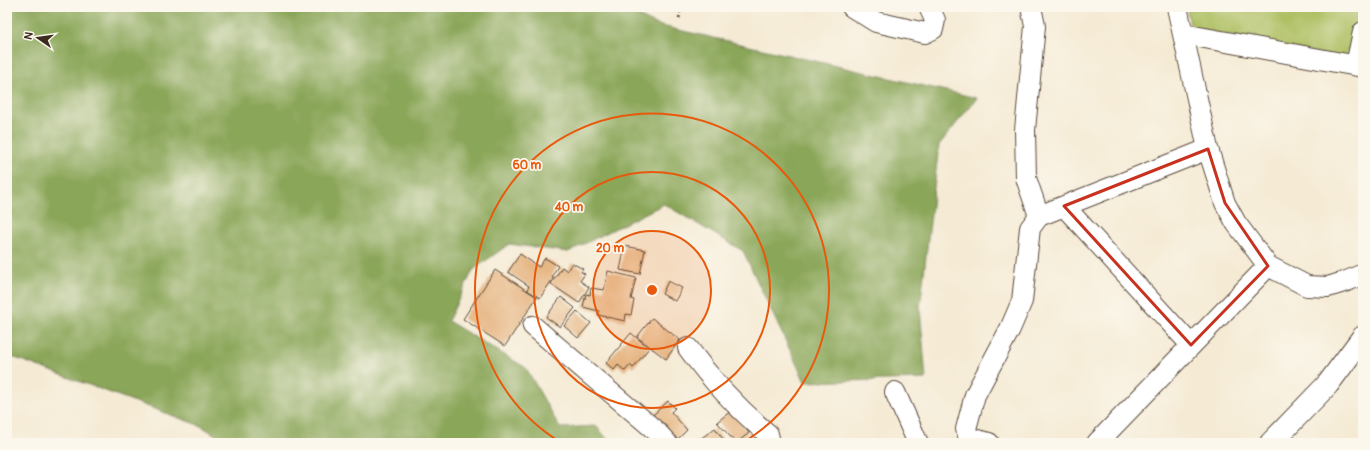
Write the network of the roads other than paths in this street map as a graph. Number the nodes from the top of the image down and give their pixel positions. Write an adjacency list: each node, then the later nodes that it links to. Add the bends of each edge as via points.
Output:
1 (852, 7): 2 (street, via 876,22 925,33 933,29 935,20)
2 (928, 7)
3 (1031, 7): 10 (street, via 1034,26 1025,130 1026,178)
4 (1177, 7): 6 (street)
5 (1363, 32): 7 (street)
6 (1183, 34): 7 (street); 8 (street)
7 (1360, 66)
8 (1208, 149): 9 (street); 11 (street, via 1225,203 1236,223)
9 (1064, 206): 10 (street); 15 (street)
10 (1039, 216): 18 (street, via 1030,228 1022,300 1010,329 975,395 966,429)
11 (1268, 266): 12 (street, via 1307,286 1328,287); 15 (street)
12 (1363, 274)
13 (533, 326): 19 (street)
14 (1363, 337): 24 (street, via 1328,384)
15 (1191, 345): 23 (street)
16 (688, 348): 20 (street, via 708,376 742,412 768,434)
17 (895, 392): 21 (street)
18 (968, 440): 22 (street)
19 (667, 443)
20 (770, 443)
21 (918, 443)
22 (989, 443)
23 (1097, 443)
24 (1271, 443)

